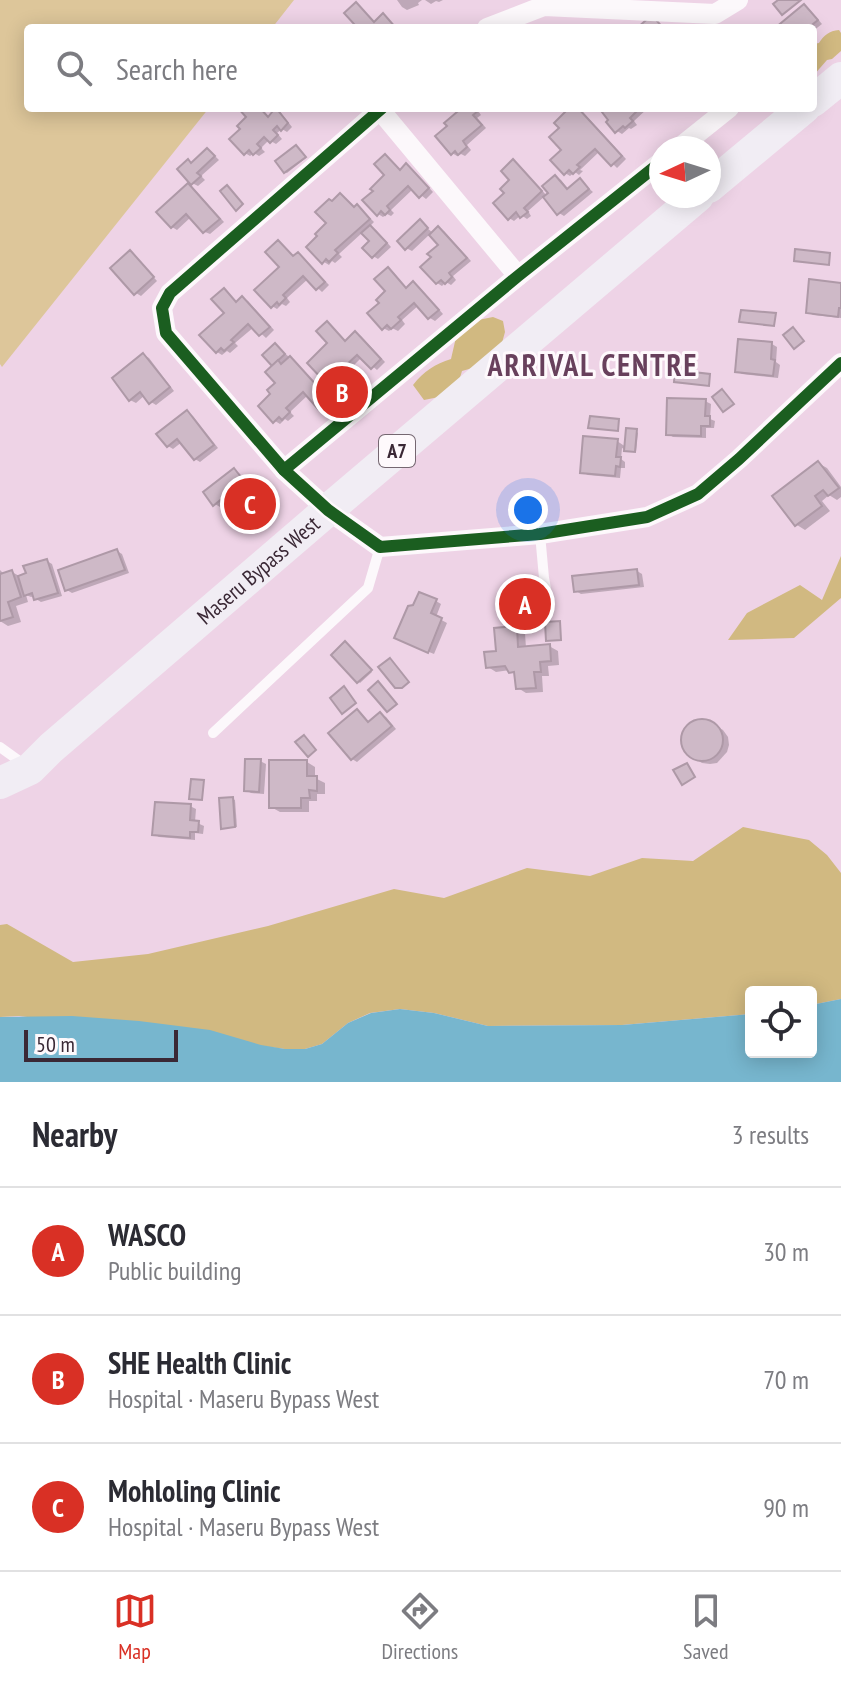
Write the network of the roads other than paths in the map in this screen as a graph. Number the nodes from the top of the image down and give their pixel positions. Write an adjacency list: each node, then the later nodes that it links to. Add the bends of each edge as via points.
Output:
1 (738, 0): 2 (street)
2 (721, 21): 3 (street, via 544,6)
3 (497, 24)
4 (841, 78): 5 (main road)
5 (817, 98)
6 (378, 112): 16 (street, via 170,293 162,308 166,333)
7 (383, 112): 14 (street)
8 (724, 112): 10 (street)
9 (799, 112): 12 (main road)
10 (694, 136)
11 (649, 172): 14 (street)
12 (721, 177)
13 (684, 208): 17 (main road, Maseru Bypass West / A7)
14 (518, 276): 16 (street)
15 (841, 363): 18 (street, via 698,494 647,517)
16 (284, 470): 17 (street)
17 (328, 510): 19 (street); 23 (main road, Maseru Bypass West / A7)
18 (540, 534): 19 (street); 20 (lane)
19 (380, 547): 21 (lane, via 368,588)
20 (548, 600)
21 (213, 733)
22 (0, 747): 23 (lane)
23 (30, 769): 24 (main road, Maseru Bypass West / A7)
24 (0, 783)

